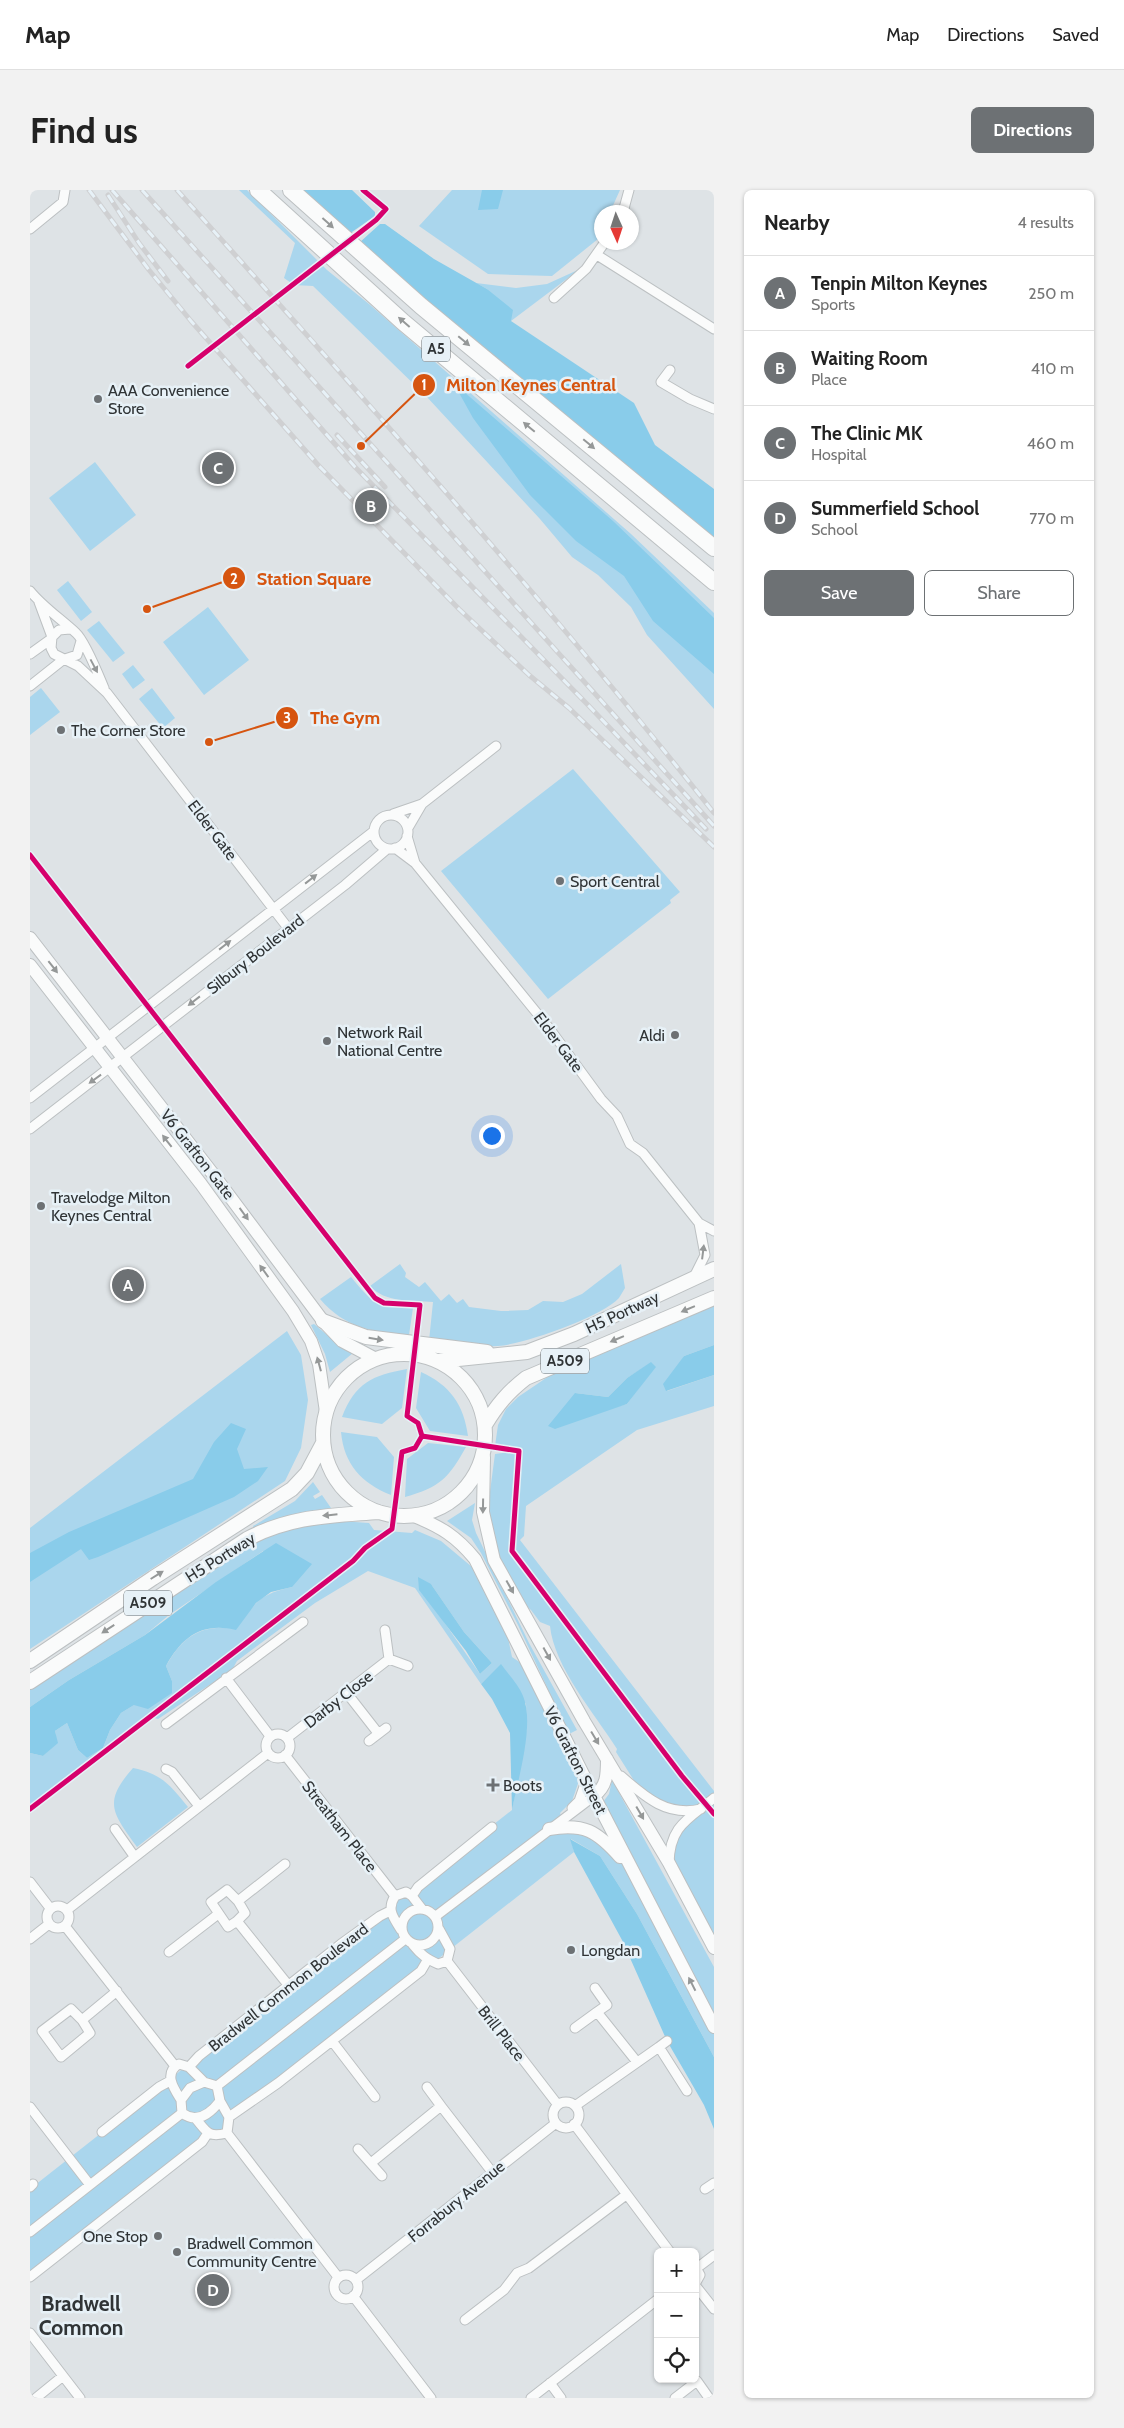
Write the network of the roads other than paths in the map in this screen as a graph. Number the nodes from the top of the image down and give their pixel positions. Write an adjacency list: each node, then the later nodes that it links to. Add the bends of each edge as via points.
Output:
1 (65, 190): 6 (street, via 63,202)
2 (258, 190): 13 (highway, A5, one-way to 2, via 403,322)
3 (292, 190): 14 (highway, A5, one-way to 14, via 421,306)
4 (630, 190): 5 (street)
5 (625, 205)
6 (30, 229)
7 (600, 250): 8 (street)
8 (597, 255): 9 (street); 10 (street)
9 (554, 298)
10 (714, 329)
11 (670, 370): 12 (street, via 661,382)
12 (714, 409)
13 (619, 503): 15 (highway, A5); 17 (highway)
14 (714, 548)
15 (714, 582)
16 (30, 591): 18 (street)
17 (714, 594)
18 (38, 602): 19 (street, via 60,617); 20 (street)
19 (70, 629): 20 (street, via 59,630); 21 (street)
20 (52, 638): 22 (street); 23 (street, via 52,651)
21 (80, 639): 23 (street, via 77,654); 25 (street, one-way to 25)
22 (30, 654)
23 (64, 659): 24 (street); 25 (street, via 78,666)
24 (30, 686)
25 (106, 693): 33 (street, Elder Gate)
26 (496, 746): 27 (street)
27 (422, 804): 28 (street); 30 (street)
28 (393, 814): 29 (street, via 378,820); 30 (street, via 400,816)
29 (374, 831): 31 (street, via 380,845); 33 (street, Silbury Boulevard, one-way to 29)
30 (407, 832): 31 (street); 32 (street, Elder Gate)
31 (391, 848): 32 (street, Elder Gate); 34 (street, Silbury Boulevard)
32 (415, 863): 43 (street, Elder Gate, via 617,1116 630,1144 643,1153)
33 (272, 908): 34 (street, Elder Gate); 37 (street, Silbury Boulevard, one-way to 33)
34 (288, 928): 39 (street, Silbury Boulevard, one-way to 39)
35 (30, 938): 37 (street, V6 Grafton Gate, one-way to 37)
36 (30, 965): 38 (street, V6 Grafton Gate)
37 (107, 1037): 38 (street, Silbury Boulevard); 39 (street, V6 Grafton Gate)
38 (94, 1047): 40 (street, V6 Grafton Gate); 41 (street)
39 (123, 1058): 40 (street, Silbury Boulevard); 48 (street, V6 Grafton Gate, one-way to 48)
40 (110, 1068): 42 (street, one-way to 42); 54 (street, V6 Grafton Gate, one-way to 40, via 319,1364 305,1329 201,1184)
41 (30, 1098)
42 (30, 1130)
43 (699, 1223): 44 (street, Elder Gate); 46 (street, Elder Gate, one-way to 43, via 705,1255)
44 (714, 1231)
45 (714, 1269): 46 (main road, H5 Portway / A509)
46 (693, 1279): 51 (main road, H5 Portway / A509, via 574,1334 527,1352)
47 (714, 1298): 55 (main road, H5 Portway / A509, one-way to 55, via 526,1378 500,1401)
48 (323, 1321): 49 (main road, one-way to 49); 52 (street, V6 Grafton Gate, via 342,1341)
49 (399, 1348): 50 (main road); 52 (main road, A509)
50 (427, 1351): 51 (main road, via 478,1350); 53 (main road, A509)
51 (502, 1356): 53 (main road, H5 Portway / A509)
52 (376, 1359): 54 (main road, A509, via 345,1379 333,1396)
53 (439, 1361): 55 (main road, A509, via 466,1381 482,1410)
54 (325, 1418): 56 (main road, A509)
55 (486, 1425): 57 (main road, A509)
56 (323, 1443): 58 (main road, A509, via 333,1474 360,1504); 63 (main road, H5 Portway / A509, one-way to 56, via 292,1489 307,1474)
57 (485, 1449): 59 (main road, A509, via 475,1475 461,1494 442,1507); 74 (street, V6 Grafton Street, one-way to 74, via 483,1512 494,1560)
58 (378, 1512): 59 (main road, A509); 66 (main road, H5 Portway / A509, one-way to 66, via 309,1517 268,1528 246,1539)
59 (414, 1516): 77 (street, V6 Grafton Street, via 441,1527 475,1559)
60 (303, 1622): 65 (street)
61 (385, 1630): 62 (street, Darby Close)
62 (389, 1659): 64 (street, Darby Close); 67 (street, Darby Close)
63 (30, 1661)
64 (408, 1666)
65 (226, 1678): 68 (street); 69 (street)
66 (30, 1682)
67 (346, 1692): 70 (street, Darby Close); 71 (street, via 382,1731)
68 (166, 1724)
69 (270, 1736): 70 (street, via 281,1734); 72 (street, via 266,1743)
70 (287, 1738): 73 (street, via 290,1745)
71 (369, 1740)
72 (268, 1753): 73 (street, via 278,1758); 80 (street)
73 (286, 1755): 91 (street, Streatham Place)
74 (607, 1758): 76 (street, V6 Grafton Street); 78 (street, via 604,1786)
75 (166, 1769): 80 (street)
76 (615, 1770): 81 (street, via 655,1804 678,1811); 87 (street, V6 Grafton Street, one-way to 87)
77 (584, 1776): 78 (street, V6 Grafton Street); 82 (street, via 578,1800)
78 (594, 1796): 82 (street); 89 (street, V6 Grafton Street)
79 (714, 1798): 81 (street)
80 (199, 1806): 86 (street)
81 (701, 1809): 87 (street, via 673,1836)
82 (563, 1818): 84 (street)
83 (492, 1827): 92 (street, via 418,1886)
84 (549, 1828): 89 (street, via 569,1825 595,1833); 99 (street)
85 (115, 1829): 86 (street)
86 (134, 1856): 96 (street)
87 (669, 1863): 108 (street, V6 Grafton Street)
88 (285, 1864): 93 (street)
89 (635, 1874): 117 (street, V6 Grafton Street, one-way to 89)
90 (30, 1882): 94 (street)
91 (395, 1896): 92 (street, via 406,1892); 97 (street)
92 (412, 1896): 95 (street)
93 (238, 1901): 98 (street, via 227,1890 210,1902); 100 (street, via 244,1913)
94 (50, 1908): 96 (street, via 57,1906); 101 (street, via 47,1914)
95 (422, 1909): 99 (street); 104 (street, via 409,1913)
96 (67, 1910): 102 (street)
97 (390, 1911): 104 (street); 112 (street, Bradwell Common Boulevard, via 341,1944)
98 (218, 1915): 100 (street, via 228,1927); 109 (street)
99 (436, 1916): 103 (street)
100 (237, 1921): 112 (street)
101 (49, 1924): 102 (street, via 55,1928); 105 (street)
102 (65, 1926): 114 (street)
103 (439, 1929): 107 (street, via 429,1942); 111 (street, via 450,1949)
104 (401, 1930): 106 (street)
105 (30, 1939)
106 (404, 1940): 107 (street); 127 (street, Bradwell Common Boulevard)
107 (414, 1945): 110 (street)
108 (714, 1948)
109 (169, 1952)
110 (428, 1959): 111 (street, via 438,1964); 119 (street, via 421,1971)
111 (447, 1961): 133 (street, Brill Place)
112 (289, 1986): 124 (street, Bradwell Common Boulevard)
113 (595, 1988): 115 (street, via 606,2005)
114 (117, 1991): 116 (street); 123 (street)
115 (597, 2012): 118 (street); 122 (street)
116 (82, 2020): 116 (street, via 90,2033 61,2057 42,2032 72,2009)
117 (714, 2027)
118 (575, 2028)
119 (332, 2041): 130 (street); 138 (street)
120 (667, 2041): 121 (street)
121 (659, 2047): 122 (street); 129 (street)
122 (637, 2062): 135 (street)
123 (175, 2066): 124 (street); 125 (street)
124 (189, 2067): 126 (street)
125 (170, 2081): 131 (street); 142 (street)
126 (204, 2082): 127 (street); 131 (street, via 190,2088)
127 (217, 2086): 132 (street)
128 (427, 2087): 134 (street)
129 (687, 2091)
130 (375, 2097)
131 (180, 2100): 137 (street)
132 (220, 2101): 138 (street); 139 (street, via 206,2115)
133 (558, 2105): 135 (street, via 565,2102); 140 (street, via 553,2111)
134 (441, 2106): 146 (street); 147 (street)
135 (575, 2106): 141 (street, via 578,2113)
136 (30, 2107): 150 (street)
137 (182, 2113): 139 (street); 150 (street)
138 (230, 2117): 144 (street)
139 (196, 2118): 143 (street)
140 (556, 2123): 141 (street, via 562,2127); 147 (street, Forrabury Avenue)
141 (574, 2124): 152 (street)
142 (102, 2132)
143 (208, 2133): 144 (street, via 215,2136); 157 (street, via 202,2142)
144 (227, 2133): 158 (street)
145 (358, 2148): 146 (street)
146 (370, 2163): 148 (street)
147 (492, 2172): 159 (street, Forrabury Avenue)
148 (382, 2176)
149 (714, 2183): 151 (street)
150 (90, 2184): 153 (street)
151 (706, 2189)
152 (626, 2195): 154 (street); 164 (street, via 529,2268 517,2273 504,2290)
153 (30, 2232)
154 (667, 2248)
155 (714, 2255): 156 (street)
156 (699, 2265)
157 (30, 2277)
158 (338, 2277): 159 (street, via 348,2275); 161 (street, via 334,2286 337,2295)
159 (356, 2280): 161 (street, via 358,2289)
160 (699, 2289): 163 (street)
161 (353, 2296): 170 (street)
162 (654, 2302): 167 (street)
163 (714, 2309)
164 (465, 2320)
165 (30, 2333): 166 (street)
166 (63, 2376): 168 (street); 169 (street)
167 (550, 2383): 171 (street); 172 (street)
168 (36, 2398)
169 (80, 2398)
170 (431, 2398)
171 (531, 2398)
172 (561, 2398)
173 (675, 2398): 174 (street, via 697,2381)
174 (709, 2398)

